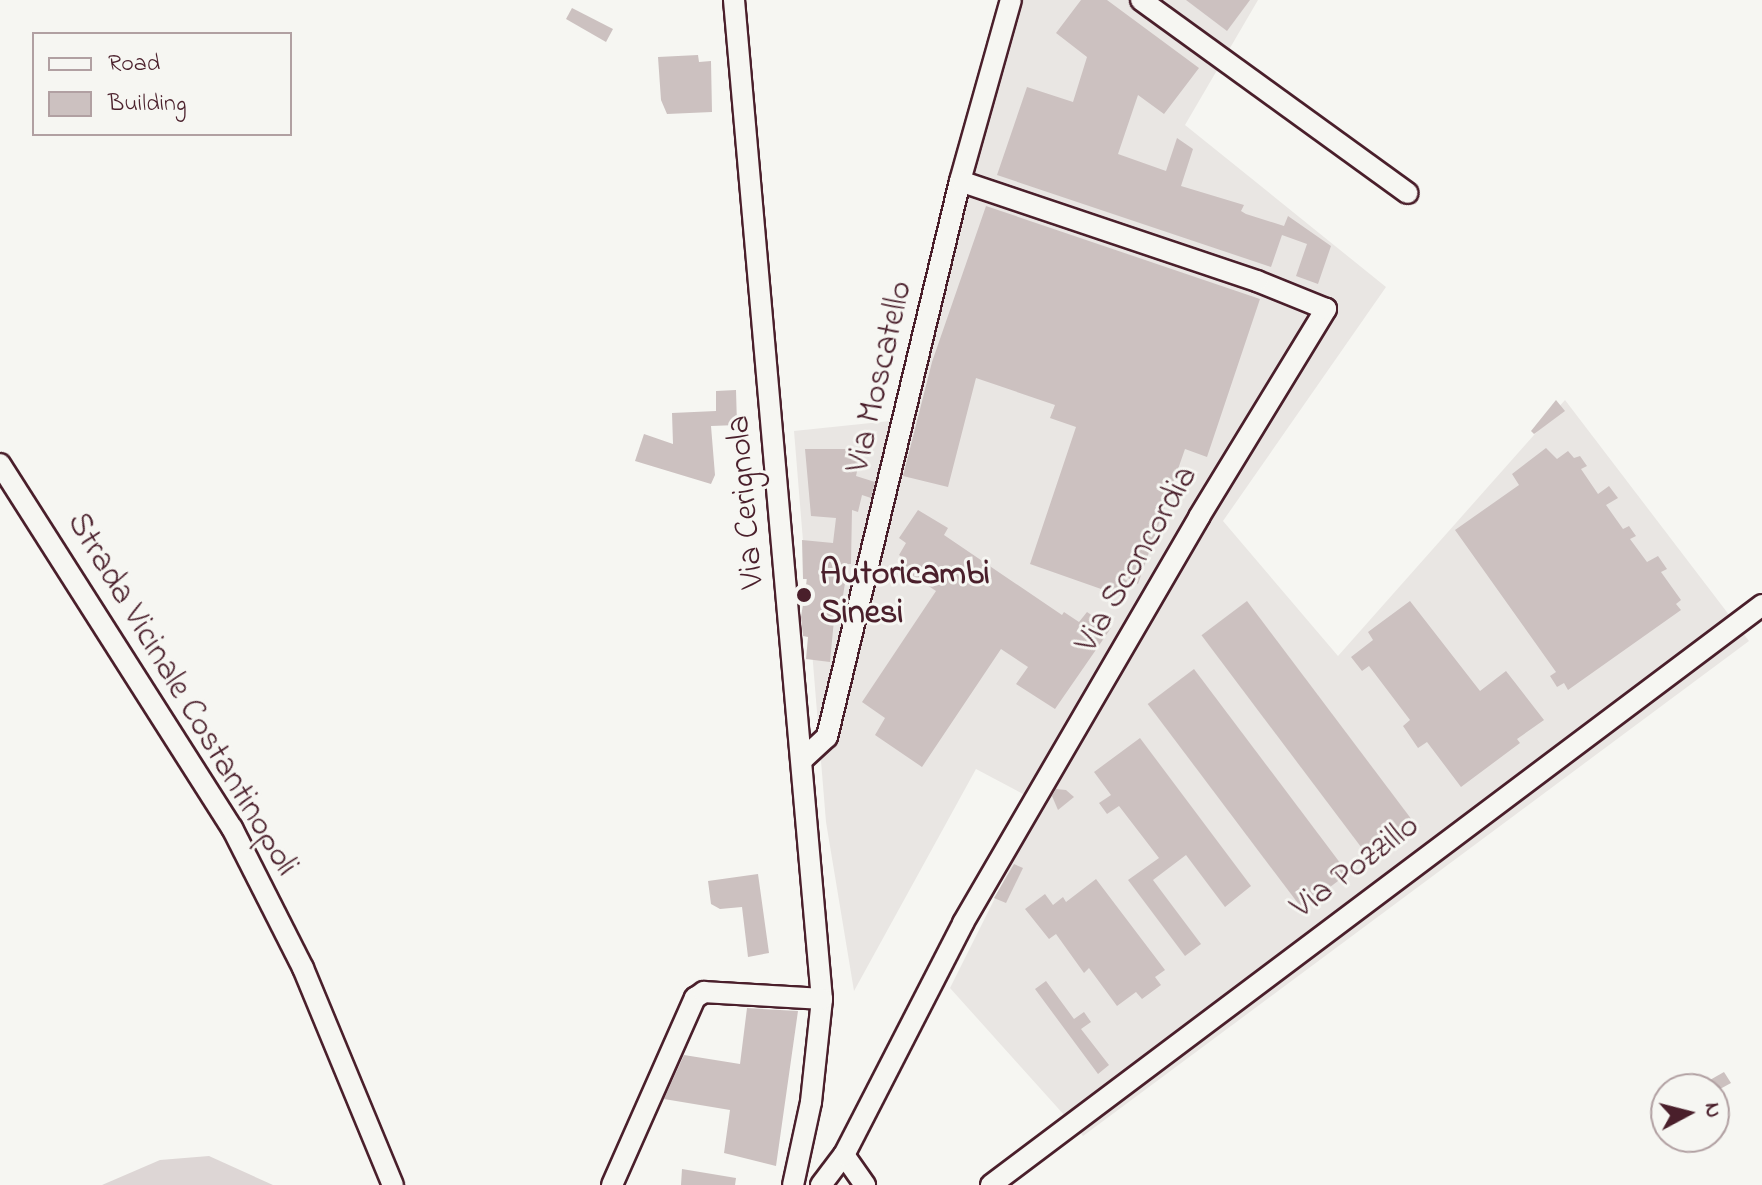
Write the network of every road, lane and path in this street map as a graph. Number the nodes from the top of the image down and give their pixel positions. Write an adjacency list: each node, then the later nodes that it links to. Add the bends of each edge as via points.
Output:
1 (734, 0): 8 (street, Via Cerignola)
2 (1011, 0): 4 (street, Via Moscatello)
3 (1141, 0): 5 (street)
4 (960, 181): 8 (street, Via Moscatello, via 827,737); 10 (street, Via Sconcordia, via 1326,309 963,923)
5 (1408, 193)
6 (0, 464): 11 (street, Strada Vicinale Costantinopoli, via 232,828 303,968)
7 (1762, 605): 16 (street, Via Pozzillo)
8 (802, 760): 9 (street, Via Cerignola)
9 (822, 999): 12 (street, via 704,992 695,998); 13 (street, Via Cerignola, via 811,1102)
10 (844, 1155): 14 (street, Via Sconcordia); 15 (street)
11 (393, 1185)
12 (612, 1185)
13 (793, 1185)
14 (821, 1185)
15 (865, 1185)
16 (991, 1185)

